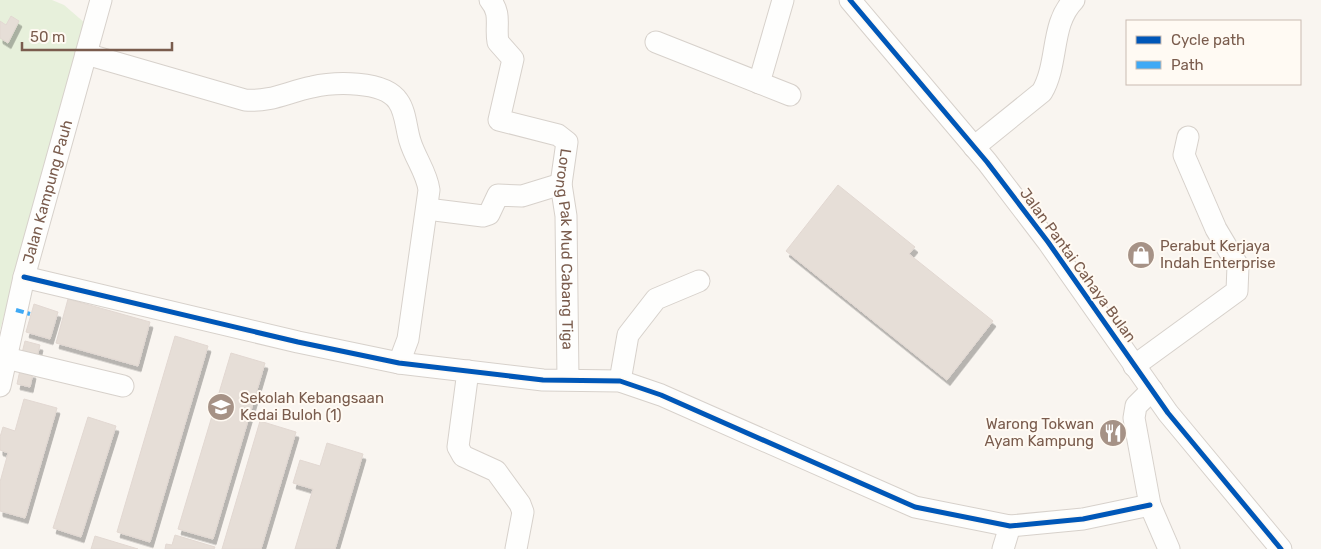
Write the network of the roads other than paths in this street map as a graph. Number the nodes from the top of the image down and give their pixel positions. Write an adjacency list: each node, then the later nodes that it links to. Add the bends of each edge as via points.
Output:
1 (101, 0): 7 (street, Jalan Kampung Pauh)
2 (490, 0): 12 (street, Lorong Pak Mud Cabang Tiga, via 497,8 498,42 513,59 499,120 565,139)
3 (850, 0): 11 (street, Jalan Pantai Cahaya Bulan)
4 (1074, 0): 11 (street, via 1060,21 1050,79 1042,92)
5 (780, 2): 8 (street)
6 (656, 42): 8 (street)
7 (86, 54): 13 (street, via 246,100 272,100 325,84 381,88 400,105 410,141 428,180); 14 (street, Jalan Kampung Pauh)
8 (759, 83): 9 (street)
9 (790, 95)
10 (1188, 137): 17 (street, via 1184,155 1216,229 1238,266 1237,291)
11 (974, 147): 17 (street, Jalan Pantai Cahaya Bulan, via 1048,242)
12 (561, 184): 13 (street, via 522,196 498,195 489,214 483,216); 20 (street, Lorong Pak Mud Cabang Tiga, via 566,216)
13 (427, 209): 16 (street, via 408,339)
14 (24, 277): 16 (street); 18 (street, Jalan Kampung Pauh)
15 (699, 281): 21 (street, via 656,298 628,335)
16 (399, 363): 19 (street)
17 (1134, 366): 23 (street, Jalan Pantai Cahaya Bulan)
18 (3, 369): 22 (street)
19 (468, 371): 20 (street, via 543,380); 26 (street, via 458,447 463,456 496,470 520,504 522,516)
20 (568, 379): 21 (street)
21 (620, 381): 25 (street, via 661,395 915,507)
22 (123, 386)
23 (1152, 390): 24 (street, via 1140,401 1134,418); 29 (street, Jalan Pantai Cahaya Bulan, via 1203,457)
24 (1150, 505): 25 (street, via 1083,518); 28 (street)
25 (1010, 526): 27 (street)
26 (516, 549)
27 (1003, 549)
28 (1169, 549)
29 (1281, 549)

